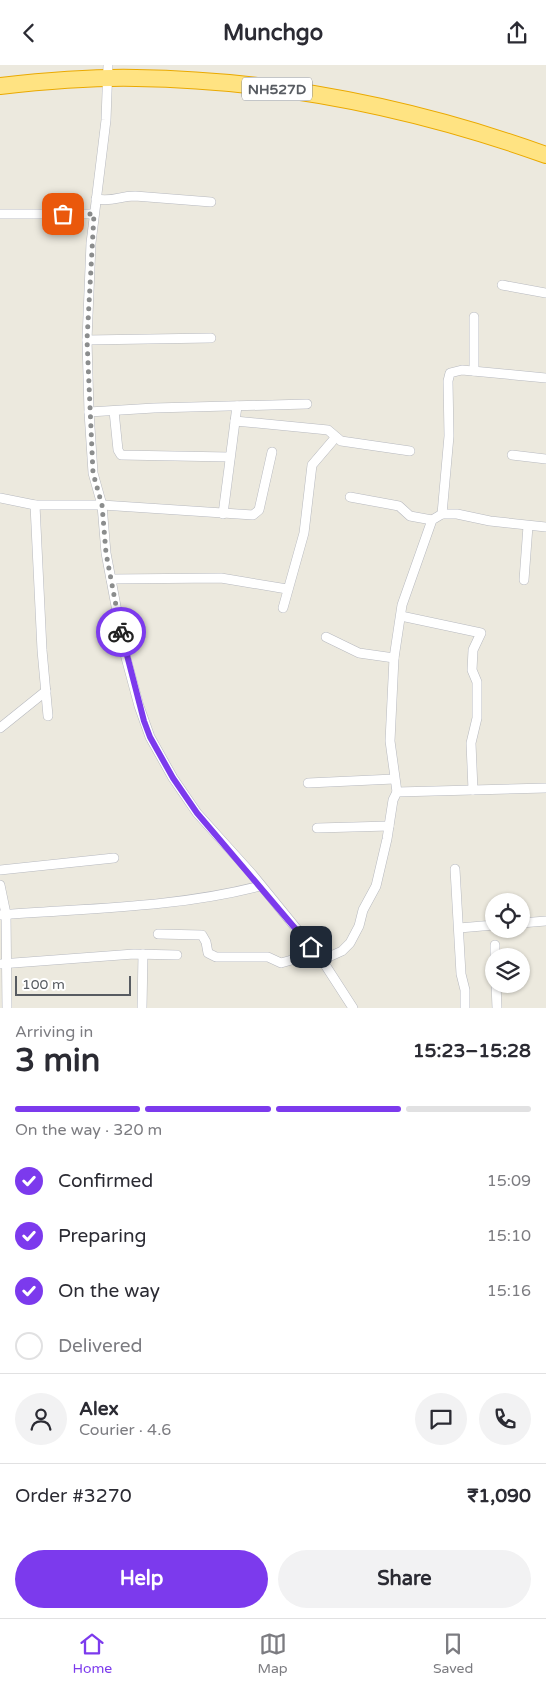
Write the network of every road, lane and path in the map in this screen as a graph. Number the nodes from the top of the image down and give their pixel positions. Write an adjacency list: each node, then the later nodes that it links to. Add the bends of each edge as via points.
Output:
1 (109, 72): 2 (highway, NH527D); 3 (highway, NH527D, via 325,97 427,118); 4 (street)
2 (0, 85)
3 (546, 155)
4 (96, 199): 5 (street, via 110,201 135,196); 7 (street)
5 (211, 202)
6 (0, 214): 7 (street)
7 (94, 214): 12 (street)
8 (502, 285): 9 (street)
9 (546, 293)
10 (474, 317): 13 (street)
11 (211, 338): 12 (street)
12 (87, 340): 18 (street)
13 (474, 371): 14 (street); 31 (street, via 452,371 448,378 449,436)
14 (546, 378)
15 (307, 403): 16 (street)
16 (237, 406): 17 (street); 19 (street)
17 (114, 411): 18 (street); 24 (street, via 118,450 122,455)
18 (89, 412): 29 (street, via 93,473)
19 (235, 421): 20 (street, via 328,429); 24 (street)
20 (335, 438): 21 (street, via 346,443); 37 (street, via 312,465 304,533)
21 (410, 451)
22 (272, 452): 30 (street, via 258,513 249,516)
23 (512, 455): 25 (street)
24 (229, 457): 30 (street)
25 (546, 459)
26 (350, 497): 32 (street, via 399,506 410,516)
27 (0, 498): 28 (street)
28 (35, 505): 29 (street); 42 (street)
29 (102, 505): 30 (street); 35 (street)
30 (223, 514)
31 (442, 514): 32 (street); 33 (street)
32 (432, 520): 39 (street, via 405,596)
33 (528, 526): 34 (street); 36 (street)
34 (546, 527)
35 (111, 579): 37 (street, via 221,578); 56 (street, via 125,654 150,737 197,813)
36 (524, 580)
37 (287, 589): 38 (street)
38 (282, 608)
39 (401, 617): 41 (street); 48 (street, via 481,633 474,650 472,672 477,682 477,718 472,743)
40 (326, 637): 41 (street, via 359,653)
41 (394, 657): 45 (street, via 390,718)
42 (46, 691): 43 (street); 44 (street)
43 (48, 716)
44 (0, 728)
45 (394, 779): 46 (street); 49 (street)
46 (308, 783)
47 (546, 788): 48 (street)
48 (473, 790): 49 (street)
49 (396, 792): 50 (street)
50 (389, 825): 51 (street); 65 (street, via 376,886 350,943 342,951)
51 (317, 828)
52 (114, 858): 54 (street)
53 (455, 869): 61 (street)
54 (0, 870)
55 (0, 885): 57 (street)
56 (260, 886): 57 (street, via 218,897 170,904); 65 (street)
57 (3, 914): 66 (street)
58 (546, 921): 59 (street)
59 (530, 922)
60 (485, 926): 61 (street)
61 (460, 928): 71 (street)
62 (158, 935): 65 (street, via 202,935 210,955 216,957 268,957 281,963)
63 (143, 954): 64 (street); 66 (street); 69 (street)
64 (177, 955)
65 (319, 957): 70 (street)
66 (3, 963): 68 (street)
67 (496, 993): 72 (street)
68 (7, 1008)
69 (142, 1008)
70 (353, 1008)
71 (465, 1008)
72 (497, 1008)

